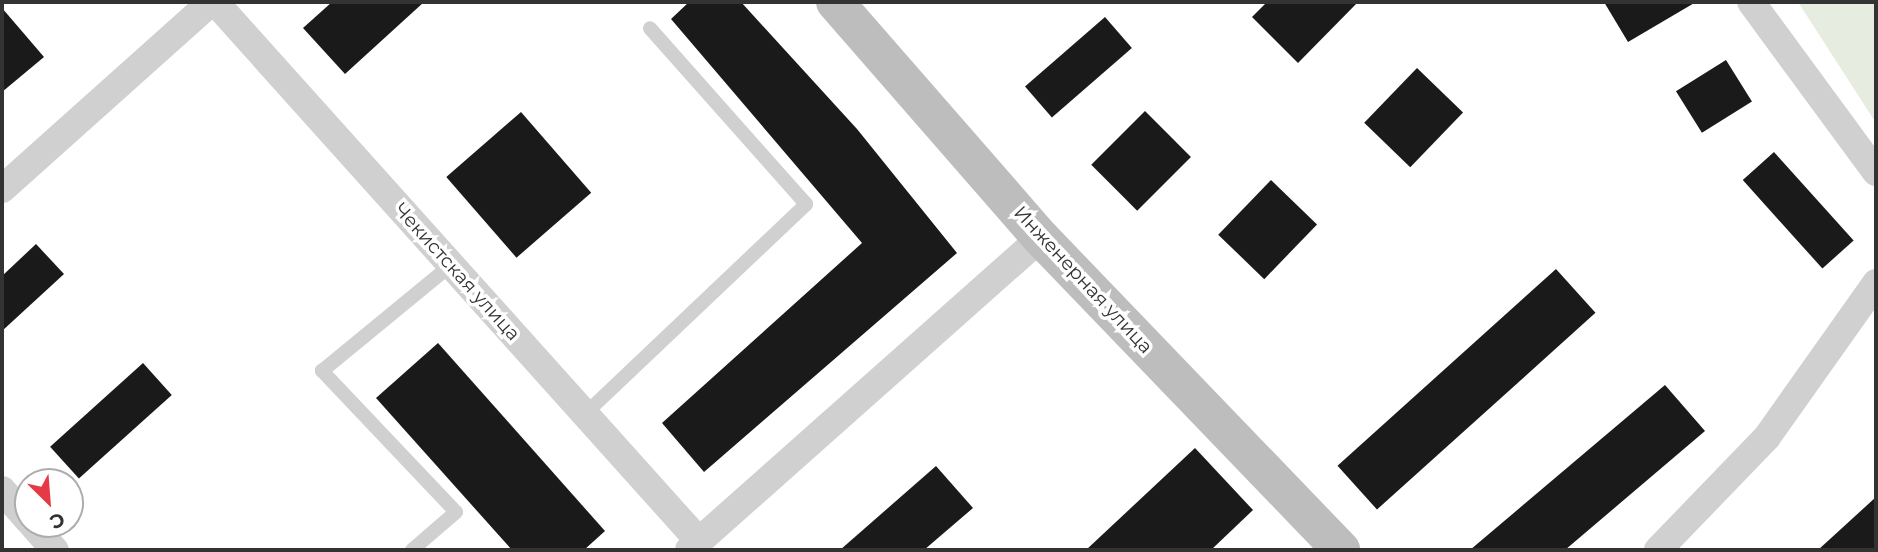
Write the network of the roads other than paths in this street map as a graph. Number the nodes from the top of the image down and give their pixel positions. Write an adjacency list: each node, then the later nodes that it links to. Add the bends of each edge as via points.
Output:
1 (213, 2): 6 (street, Чекистская улица); 8 (street, Чекистская улица)
2 (835, 2): 7 (street, Инженерная улица)
3 (1751, 2): 5 (street)
4 (650, 28): 10 (lane, via 806,204)
5 (1876, 172)
6 (2, 189)
7 (1041, 238): 13 (street, Чекистская улица); 15 (street, Инженерная улица)
8 (451, 265): 10 (street, Чекистская улица); 14 (lane, via 322,371 456,512)
9 (1876, 283): 16 (street, via 1767,437)
10 (585, 414): 13 (street, Чекистская улица)
11 (2, 490): 12 (street)
12 (14, 504)
13 (694, 546)
14 (412, 550)
15 (1341, 550)
16 (1658, 550)

